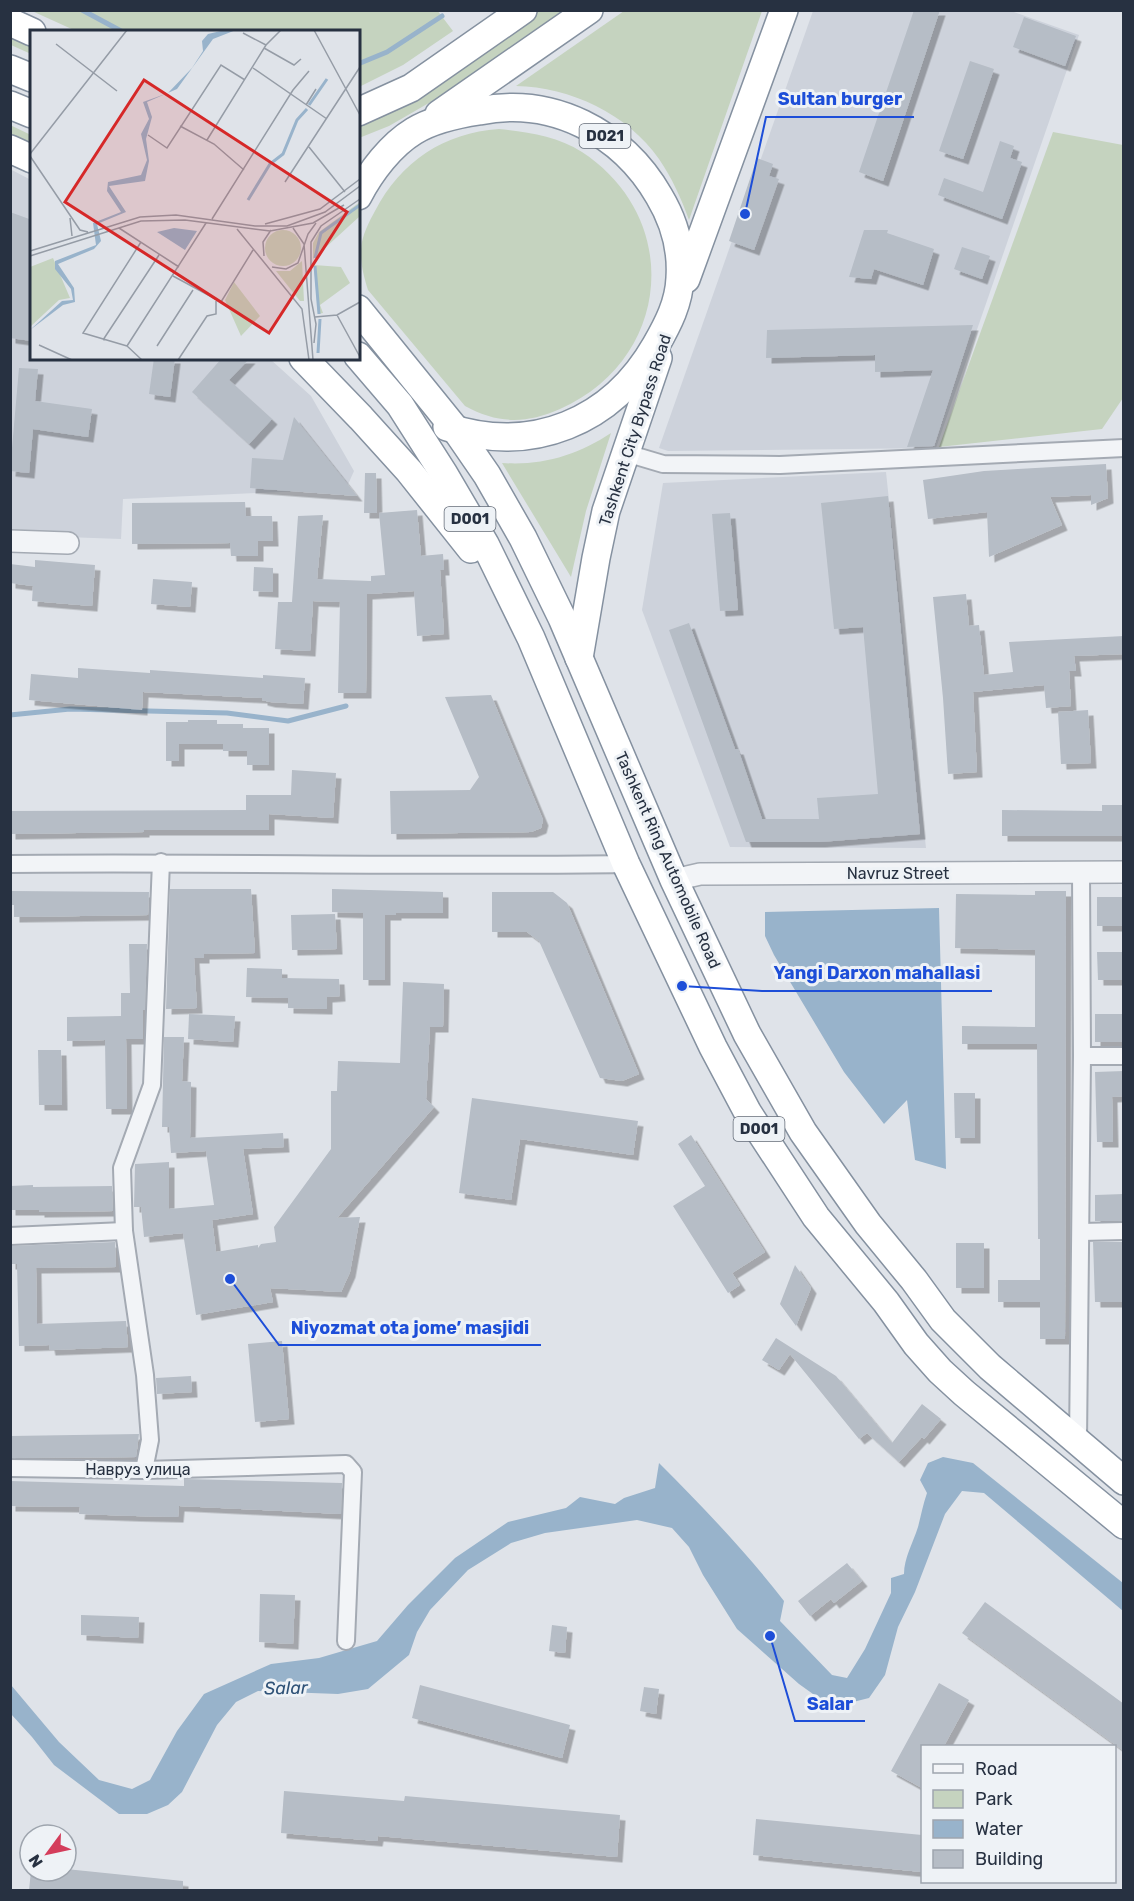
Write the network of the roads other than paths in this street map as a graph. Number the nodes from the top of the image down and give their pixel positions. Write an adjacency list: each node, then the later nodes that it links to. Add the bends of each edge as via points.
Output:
1 (523, 10): 9 (highway, via 420,82)
2 (589, 10): 11 (highway, Tashkent City Bypass Road / D021)
3 (784, 10): 16 (highway, Tashkent City Bypass Road / D021)
4 (10, 22): 5 (highway)
5 (30, 31)
6 (10, 69): 7 (highway)
7 (30, 77)
8 (10, 105): 10 (highway)
9 (360, 111)
10 (30, 113)
11 (414, 130): 13 (highway, Tashkent City Bypass Road / D021); 15 (highway, Tashkent City Bypass Road / D021, via 378,165); 16 (highway, Tashkent City Bypass Road / D021, via 474,111 521,107 567,117 609,138 650,180 672,220 681,267)
12 (10, 149): 14 (highway)
13 (360, 155)
14 (30, 158)
15 (360, 193)
16 (675, 309): 21 (highway, Tashkent City Bypass Road / D021, via 639,372 615,398 592,414 566,426 527,436 486,436); 23 (highway, Tashkent City Bypass Road / D021)
17 (360, 311): 21 (highway, Tashkent Ring Automobile Road / D001)
18 (360, 358): 20 (highway, D001)
19 (305, 360): 26 (highway, via 369,427 464,538)
20 (400, 405): 21 (highway, Tashkent City Bypass Road / D021); 26 (highway, D001, via 485,544)
21 (456, 430): 27 (highway, Tashkent Ring Automobile Road / D001, via 523,538)
22 (1124, 448): 23 (street, via 780,465 663,464)
23 (626, 453): 27 (highway, Tashkent City Bypass Road / D021, via 606,511)
24 (10, 541): 25 (street)
25 (68, 543)
26 (531, 638): 30 (highway, D001)
27 (579, 658): 33 (highway, Tashkent Ring Automobile Road / D001)
28 (161, 862): 29 (street); 30 (street); 36 (street, via 152,1085 122,1168)
29 (10, 864)
30 (626, 864): 41 (highway, D001, via 712,1047 771,1149 816,1216 916,1344)
31 (1081, 872): 32 (street, Navruz Street); 33 (street, Navruz Street, via 700,874); 34 (street)
32 (1124, 872)
33 (674, 880): 40 (highway, Tashkent Ring Automobile Road / D001, via 747,1035 803,1132 943,1320)
34 (1082, 1056): 35 (street); 38 (street)
35 (1124, 1056)
36 (124, 1231): 39 (street); 44 (street, via 145,1374 150,1440)
37 (1124, 1231): 38 (street)
38 (1081, 1232): 42 (street)
39 (10, 1236)
40 (990, 1367): 41 (highway); 42 (highway, Tashkent Ring Automobile Road / D001)
41 (964, 1393): 46 (highway, D001)
42 (1078, 1443): 45 (highway, Tashkent Ring Automobile Road / D001)
43 (10, 1468): 44 (street, Навруз улица)
44 (144, 1470): 47 (street, Навруз улица, via 346,1464 353,1472)
45 (1124, 1481)
46 (1124, 1525)
47 (346, 1641)

